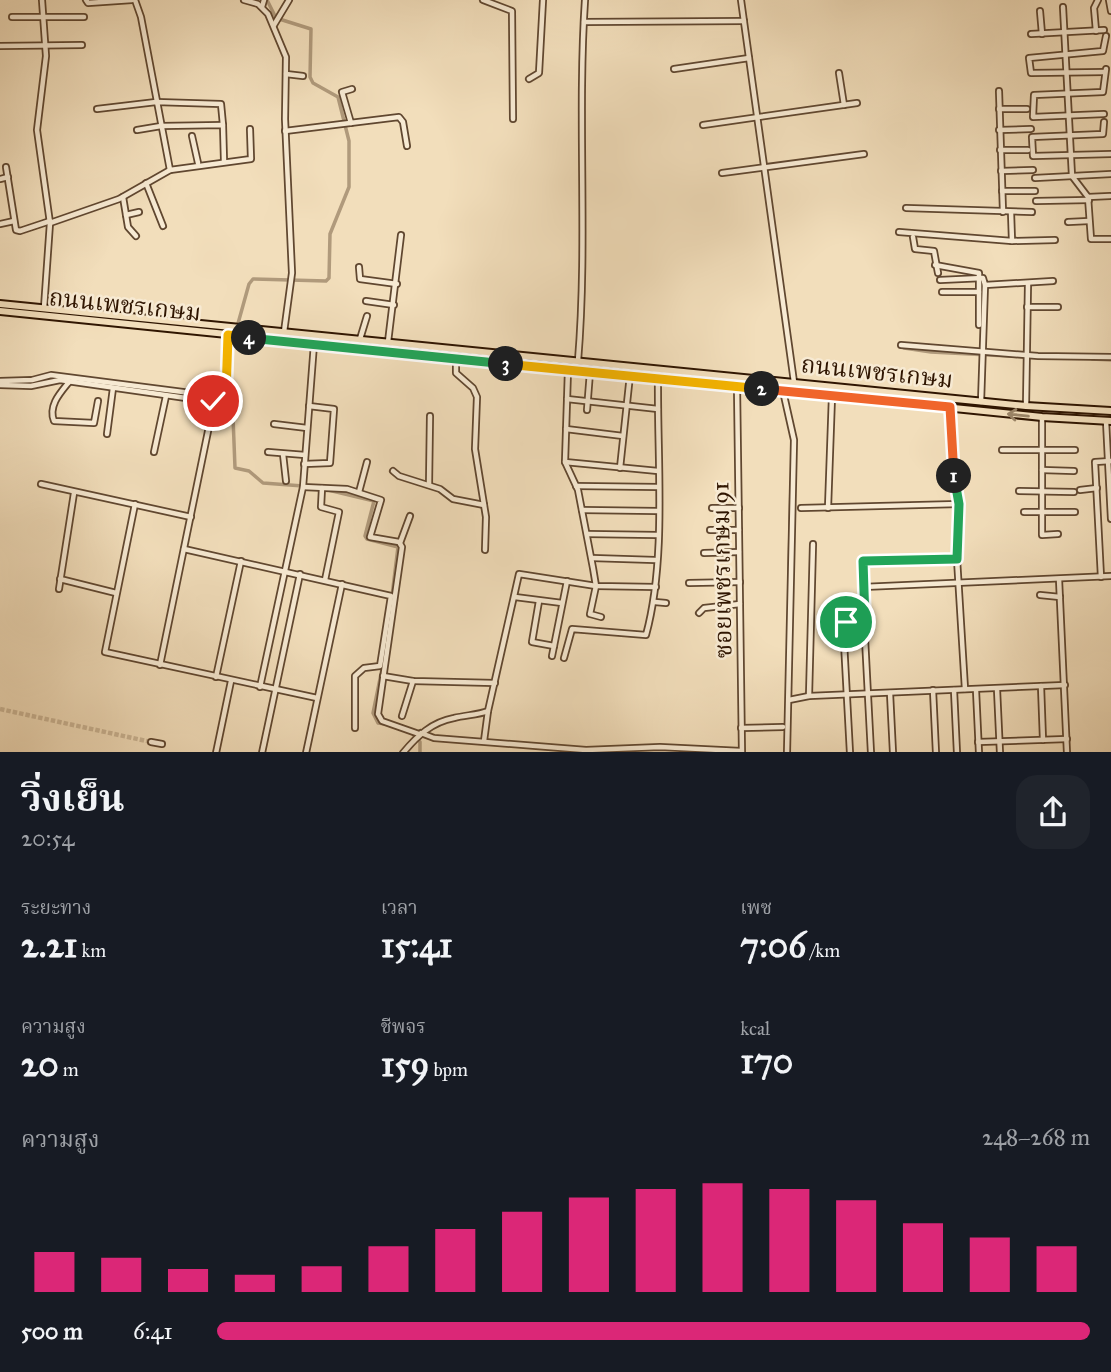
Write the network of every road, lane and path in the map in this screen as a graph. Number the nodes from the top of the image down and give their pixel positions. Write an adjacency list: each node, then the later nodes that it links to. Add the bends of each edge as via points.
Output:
1 (42, 0): 18 (street)
2 (86, 0): 3 (street)
3 (133, 0): 41 (street, via 141,17)
4 (246, 0): 13 (street)
5 (264, 0): 13 (street)
6 (289, 0): 20 (street)
7 (483, 0): 50 (street, via 512,11)
8 (543, 0): 37 (street, via 540,73)
9 (585, 0): 22 (street)
10 (741, 0): 21 (street)
11 (1098, 0): 23 (street)
12 (1109, 0): 15 (street)
13 (262, 8): 20 (street)
14 (1063, 8): 24 (street)
15 (1111, 11)
16 (1041, 12): 26 (street)
17 (12, 17): 18 (street)
18 (43, 17): 19 (street); 27 (street)
19 (84, 17)
20 (277, 21): 35 (street)
21 (744, 21): 22 (street); 31 (street)
22 (584, 22): 139 (street)
23 (1096, 30): 24 (street); 30 (street, via 1105,33 1103,51)
24 (1065, 33): 26 (street); 30 (street)
25 (1031, 34): 26 (street)
26 (1042, 34)
27 (45, 45): 28 (street); 29 (street); 97 (street, via 37,124)
28 (82, 45)
29 (0, 46)
30 (1066, 54): 34 (street); 34 (street, via 1030,56 1029,69 1033,74)
31 (749, 58): 32 (street); 49 (street)
32 (674, 69)
33 (839, 72): 43 (street)
34 (1067, 73): 40 (street); 40 (street, via 1106,70 1104,92)
35 (286, 74): 36 (street); 60 (street)
36 (303, 76)
37 (529, 79)
38 (352, 89): 52 (street, via 344,90 342,96)
39 (999, 91): 45 (street)
40 (1068, 94): 48 (street); 48 (street, via 1034,95 1032,116)
41 (156, 102): 44 (street); 53 (street); 54 (street, via 221,104)
42 (857, 103): 43 (street)
43 (844, 105): 49 (street)
44 (97, 109)
45 (999, 109): 46 (street); 59 (street)
46 (1027, 109)
47 (1104, 114): 48 (street)
48 (1069, 115): 61 (street)
49 (757, 118): 55 (street); 72 (street)
50 (513, 119)
51 (1104, 122): 61 (street, via 1103,134)
52 (348, 123): 60 (street); 63 (street, via 402,118)
53 (161, 125): 54 (street); 58 (street); 73 (street)
54 (223, 125): 69 (street)
55 (703, 125)
56 (250, 129): 69 (street, via 251,159)
57 (1031, 129): 59 (street)
58 (137, 130)
59 (999, 130): 64 (street)
60 (285, 131): 129 (street, via 291,281)
61 (1070, 135): 68 (street); 68 (street, via 1032,138 1034,157)
62 (192, 136): 70 (street)
63 (407, 146)
64 (1000, 150): 65 (street); 75 (street)
65 (1028, 150)
66 (864, 154): 72 (street)
67 (1111, 154): 68 (street)
68 (1071, 156): 78 (street)
69 (225, 161): 70 (street)
70 (198, 163): 73 (street)
71 (6, 167): 79 (street)
72 (764, 168): 76 (street); 146 (street)
73 (170, 170): 82 (street)
74 (1033, 170): 75 (street)
75 (1001, 171): 83 (street)
76 (722, 173)
77 (1111, 174): 78 (street)
78 (1072, 176): 80 (street); 87 (street)
79 (8, 177): 81 (street); 95 (street)
80 (1035, 178)
81 (0, 179)
82 (146, 183): 86 (street); 100 (street)
83 (1002, 191): 84 (street); 91 (street)
84 (1035, 191)
85 (1110, 196): 87 (street)
86 (123, 197): 94 (street); 97 (street)
87 (1088, 198): 88 (street); 96 (street)
88 (1036, 201)
89 (906, 208): 91 (street)
90 (139, 212): 94 (street)
91 (1003, 212): 92 (street)
92 (1011, 212): 93 (street); 107 (street)
93 (1032, 212)
94 (126, 215): 103 (street, via 130,232)
95 (14, 221): 97 (street, via 18,231); 99 (street)
96 (1089, 221): 98 (street); 105 (street, via 1091,239)
97 (50, 222): 124 (street)
98 (1068, 222)
99 (0, 224)
100 (163, 226)
101 (899, 232): 107 (street)
102 (401, 235): 114 (street)
103 (136, 236)
104 (913, 237): 108 (street, via 915,249 934,251)
105 (1111, 239)
106 (1055, 240): 107 (street)
107 (1012, 241)
108 (935, 265): 110 (street); 111 (street, via 977,271)
109 (359, 267): 114 (street, via 360,279)
110 (938, 273)
111 (980, 278): 112 (street); 116 (street); 118 (street)
112 (940, 280)
113 (1052, 281): 115 (street)
114 (397, 284): 121 (street)
115 (1028, 284): 116 (street); 122 (street)
116 (985, 285): 135 (street)
117 (942, 292): 118 (street)
118 (979, 292): 128 (street)
119 (366, 301): 121 (street)
120 (0, 304): 125 (main road, ถนนเพชรเกษม)
121 (394, 306): 132 (street)
122 (1027, 307): 123 (street); 136 (street)
123 (1058, 307)
124 (44, 308): 125 (main road, ถนนเพชรเกษม); 129 (main road, ถนนเพชรเกษม)
125 (13, 309): 126 (main road, ถนนเพชรเกษม); 130 (main road, ถนนเพชรเกษม)
126 (0, 312)
127 (367, 316): 131 (street)
128 (979, 325)
129 (284, 332): 131 (main road, ถนนเพชรเกษม)
130 (233, 336): 133 (main road, ถนนเพชรเกษม); 152 (street, via 226,393)
131 (360, 339): 132 (main road, ถนนเพชรเกษม)
132 (388, 342): 139 (main road, ถนนเพชรเกษม)
133 (314, 344): 138 (main road, ถนนเพชรเกษม); 157 (street)
134 (901, 345): 135 (street)
135 (983, 353): 136 (street); 156 (street)
136 (1027, 356): 137 (street); 159 (street)
137 (1111, 357)
138 (456, 358): 140 (main road, ถนนเพชรเกษม); 204 (street, via 456,373 477,397 475,449)
139 (578, 360): 146 (main road, ถนนเพชรเกษม)
140 (568, 370): 141 (main road, ถนนเพชรเกษม); 153 (street)
141 (590, 372): 142 (main road, ถนนเพชรเกษม); 155 (street)
142 (630, 375): 143 (main road, ถนนเพชรเกษม); 158 (street)
143 (658, 379): 147 (main road, ถนนเพชรเกษม); 161 (street)
144 (69, 382): 145 (street); 148 (street); 154 (street, via 55,400 54,421 94,423)
145 (0, 383): 152 (street, via 51,375)
146 (794, 383): 156 (main road, ถนนเพชรเกษม)
147 (737, 386): 149 (main road, ถนนเพชรเกษม); 206 (street, ซอยเพชรเกษม 91)
148 (113, 388): 150 (street); 172 (street)
149 (783, 391): 151 (main road, ถนนเพชรเกษม); 283 (street, via 794,440)
150 (166, 396): 152 (street); 177 (street)
151 (832, 396): 160 (main road, ถนนเพชรเกษม); 208 (street)
152 (210, 398): 215 (street, via 215,406)
153 (567, 399): 155 (street); 171 (street)
154 (97, 401)
155 (587, 401): 158 (street); 163 (street)
156 (981, 402): 159 (main road, ถนนเพชรเกษม)
157 (309, 406): 170 (street); 184 (street, via 334,409 330,463)
158 (626, 406): 161 (street); 173 (street)
159 (1026, 406): 162 (main road, ถนนเพชรเกษม)
160 (950, 407): 166 (main road, ถนนเพชรเกษม, one-way to 160); 203 (street)
161 (658, 409): 188 (street)
162 (1067, 409): 164 (main road, ถนนเพชรเกษม); 167 (main road)
163 (587, 410)
164 (1108, 411): 168 (main road)
165 (430, 416): 192 (street)
166 (1042, 417): 167 (main road, ถนนเพชรเกษม); 175 (street)
167 (1068, 419): 168 (main road, ถนนเพชรเกษม)
168 (1108, 421): 181 (street)
169 (274, 425): 170 (street)
170 (307, 428): 180 (street)
171 (566, 429): 173 (street); 183 (street)
172 (107, 434)
173 (623, 436): 185 (street)
174 (1002, 450): 175 (street)
175 (1042, 450): 176 (street); 186 (street)
176 (1075, 450)
177 (154, 452)
178 (268, 453): 179 (street)
179 (283, 454): 180 (street); 190 (street)
180 (305, 455): 184 (street)
181 (1109, 461): 197 (street, via 1095,463); 216 (street)
182 (367, 462): 199 (street)
183 (565, 462): 185 (street); 194 (street)
184 (304, 464): 193 (street)
185 (620, 468): 188 (street)
186 (1042, 470): 189 (street); 200 (street)
187 (393, 471): 192 (street)
188 (658, 471): 195 (street)
189 (1074, 471)
190 (286, 481)
191 (41, 484): 201 (street)
192 (429, 485): 204 (street, via 453,499)
193 (303, 486): 196 (street); 232 (street)
194 (576, 486): 195 (street); 209 (street)
195 (657, 487): 210 (street)
196 (322, 488): 199 (street); 238 (street, via 321,506 339,511)
197 (1097, 488): 200 (street); 235 (street)
198 (1019, 491): 200 (street)
199 (359, 492): 222 (street, via 381,500 371,538)
200 (1042, 492): 212 (street)
201 (74, 493): 202 (street); 236 (street)
202 (135, 504): 215 (street); 248 (street)
203 (959, 504): 208 (street); 229 (street)
204 (484, 505): 225 (street)
205 (712, 508): 206 (street)
206 (739, 508): 218 (street, ซอยเพชรเกษม 91)
207 (801, 508): 208 (street)
208 (828, 508)
209 (582, 510): 210 (street); 219 (street)
210 (657, 511): 221 (street)
211 (1024, 512): 212 (street)
212 (1042, 512): 213 (street); 220 (street, via 1042,535)
213 (1075, 512)
214 (410, 516): 222 (street)
215 (191, 517): 224 (street)
216 (1111, 519)
217 (710, 530): 218 (street)
218 (739, 530): 226 (street, ซอยเพชรเกษม 91)
219 (587, 534): 221 (street); 228 (street)
220 (1058, 534)
221 (657, 535): 230 (street)
222 (400, 542): 264 (street)
223 (813, 544): 280 (street)
224 (184, 549): 231 (street); 263 (street)
225 (485, 550)
226 (739, 552): 227 (street); 240 (street, ซอยเพชรเกษม 91)
227 (705, 553)
228 (592, 558): 230 (street); 244 (street)
229 (957, 559): 243 (street); 246 (street, via 863,561)
230 (655, 560): 245 (street)
231 (241, 561): 232 (street); 265 (street)
232 (284, 571): 233 (street); 271 (street)
233 (300, 574): 238 (street); 274 (street)
234 (1111, 576): 235 (street)
235 (1101, 577): 237 (street)
236 (60, 579): 247 (street); 248 (street)
237 (1059, 579): 243 (street); 251 (street)
238 (325, 580): 242 (street)
239 (567, 581): 244 (street); 250 (street, via 519,574); 253 (street)
240 (740, 582): 241 (street); 256 (street, ซอยเพชรเกษม 91)
241 (689, 583)
242 (342, 584): 282 (street); 287 (street, via 392,598 380,666 364,668 355,676)
243 (960, 584): 246 (street); 272 (street)
244 (596, 586): 245 (street); 258 (street, via 590,614)
245 (656, 587): 254 (street)
246 (863, 587): 259 (street)
247 (58, 589)
248 (116, 593): 263 (street, via 105,652)
249 (1040, 596): 251 (street)
250 (515, 597): 252 (street); 268 (street)
251 (1060, 597): 269 (street)
252 (539, 601): 253 (street); 260 (street, via 531,642)
253 (563, 603): 260 (street)
254 (655, 603): 255 (street); 262 (street, via 646,635 572,629)
255 (666, 603)
256 (740, 604): 257 (street, via 704,608); 288 (street, ซอยเพชรเกษม 91)
257 (699, 613)
258 (601, 617)
259 (865, 621): 279 (street); 281 (street, via 843,624)
260 (554, 646): 261 (street)
261 (552, 656)
262 (564, 658)
263 (160, 665): 265 (street)
264 (383, 676): 267 (street); 289 (street, via 379,718)
265 (216, 677): 266 (street)
266 (231, 681): 271 (street); 299 (street)
267 (413, 681): 268 (street); 285 (street)
268 (495, 683): 284 (street)
269 (1065, 685): 270 (street); 290 (street)
270 (1041, 686): 273 (street); 291 (street)
271 (260, 687): 274 (street)
272 (965, 689): 275 (street); 276 (street)
273 (997, 689): 276 (street); 294 (street)
274 (276, 690): 282 (street); 300 (street)
275 (954, 690): 277 (street); 309 (street)
276 (976, 690): 293 (street)
277 (933, 691): 278 (street); 308 (street)
278 (890, 693): 279 (street); 307 (street)
279 (868, 695): 281 (street); 306 (street)
280 (809, 696): 281 (street); 283 (street)
281 (847, 696): 305 (street)
282 (317, 698): 301 (street)
283 (789, 700): 304 (street)
284 (488, 711): 289 (street, via 446,720); 292 (street)
285 (402, 716)
286 (783, 727): 288 (street)
287 (355, 728)
288 (741, 728): 303 (street, ซอยเพชรเกษม 91)
289 (418, 735): 292 (street); 302 (street)
290 (1067, 739): 291 (street); 312 (street)
291 (1043, 740): 294 (street)
292 (484, 741): 298 (street)
293 (978, 741): 294 (street); 310 (street)
294 (1000, 741): 311 (street)
295 (151, 742): 296 (street)
296 (162, 744)
297 (642, 750): 298 (street); 303 (street)
298 (614, 751)
299 (216, 752)
300 (262, 752)
301 (306, 752)
302 (403, 752)
303 (741, 752)
304 (788, 752)
305 (850, 752)
306 (871, 752)
307 (893, 752)
308 (936, 752)
309 (957, 752)
310 (979, 752)
311 (1000, 752)
312 (1067, 752)

